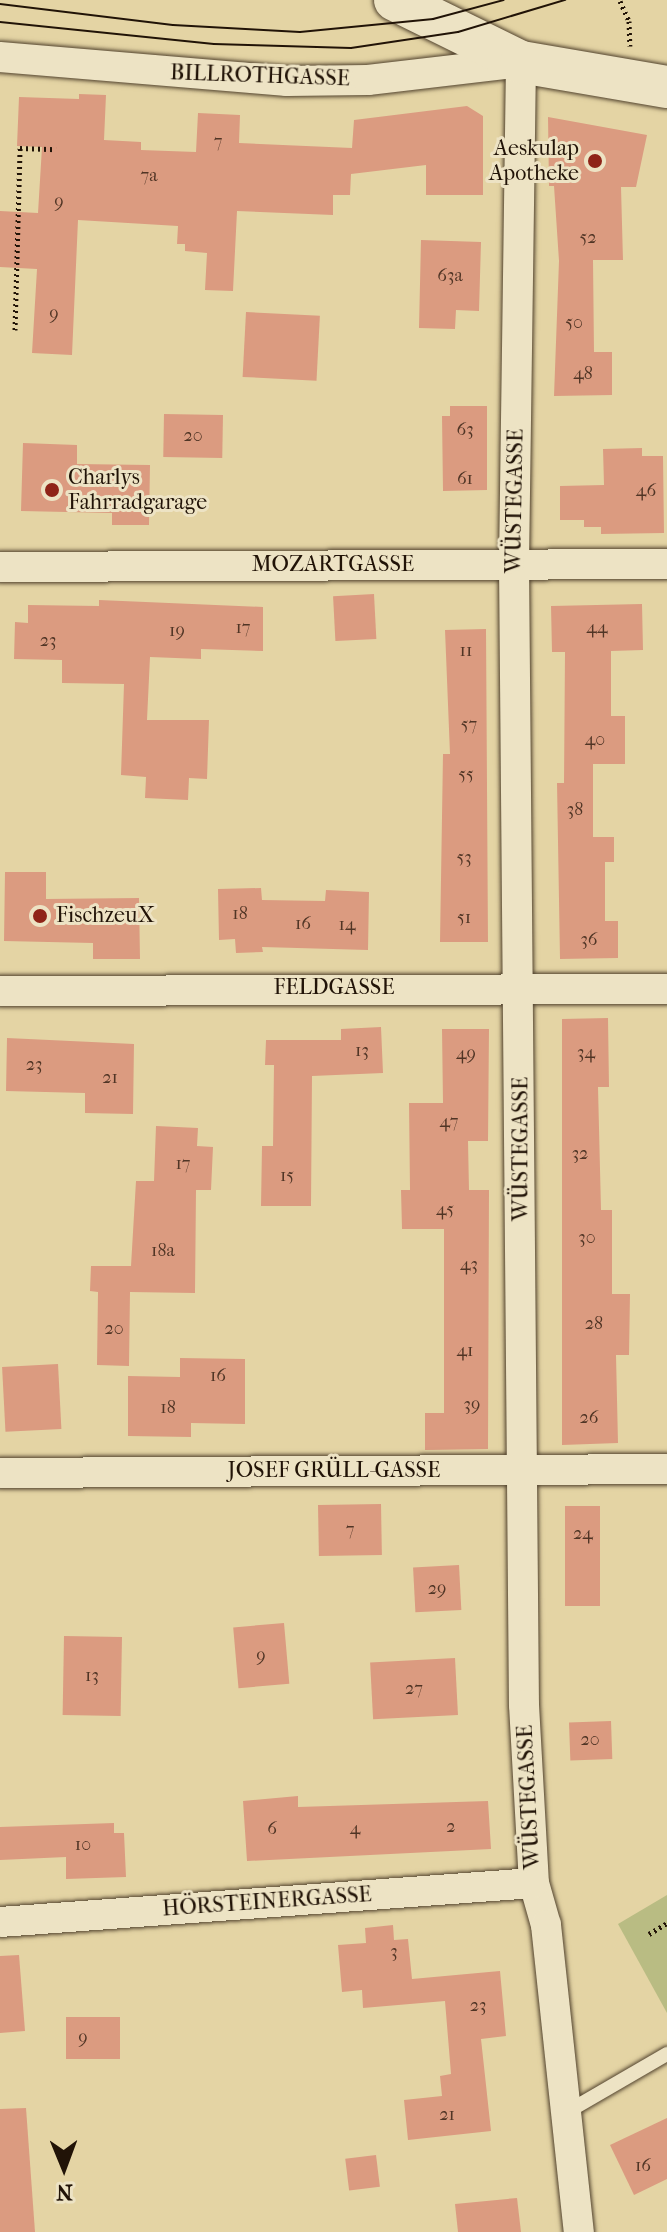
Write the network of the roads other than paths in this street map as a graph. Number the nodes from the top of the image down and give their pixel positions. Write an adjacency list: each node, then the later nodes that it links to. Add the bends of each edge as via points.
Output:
1 (396, 0): 3 (street)
2 (0, 57): 3 (street, BILLROTHGASSE, via 287,81 368,80)
3 (521, 62): 4 (street); 5 (street, WÜSTEGASSE)
4 (667, 87)
5 (514, 563): 6 (street, MOZARTGASSE); 7 (street, MOZARTGASSE); 8 (street, WÜSTEGASSE)
6 (667, 564)
7 (0, 567)
8 (520, 987): 9 (street, FELDGASSE); 10 (street, FELDGASSE); 12 (street, WÜSTEGASSE)
9 (667, 989)
10 (0, 991)
11 (667, 1469): 12 (street, JOSEF GRÜLL-GASSE)
12 (522, 1470): 13 (street, JOSEF GRÜLL-GASSE); 14 (street, WÜSTEGASSE, via 524,1705)
13 (0, 1473)
14 (534, 1883): 15 (street, HÖRSTEINERGASSE); 17 (street, WÜSTEGASSE, via 546,1925)
15 (0, 1922)
16 (667, 2054): 17 (lane)
17 (567, 2112): 18 (street, WÜSTEGASSE)
18 (579, 2232)

